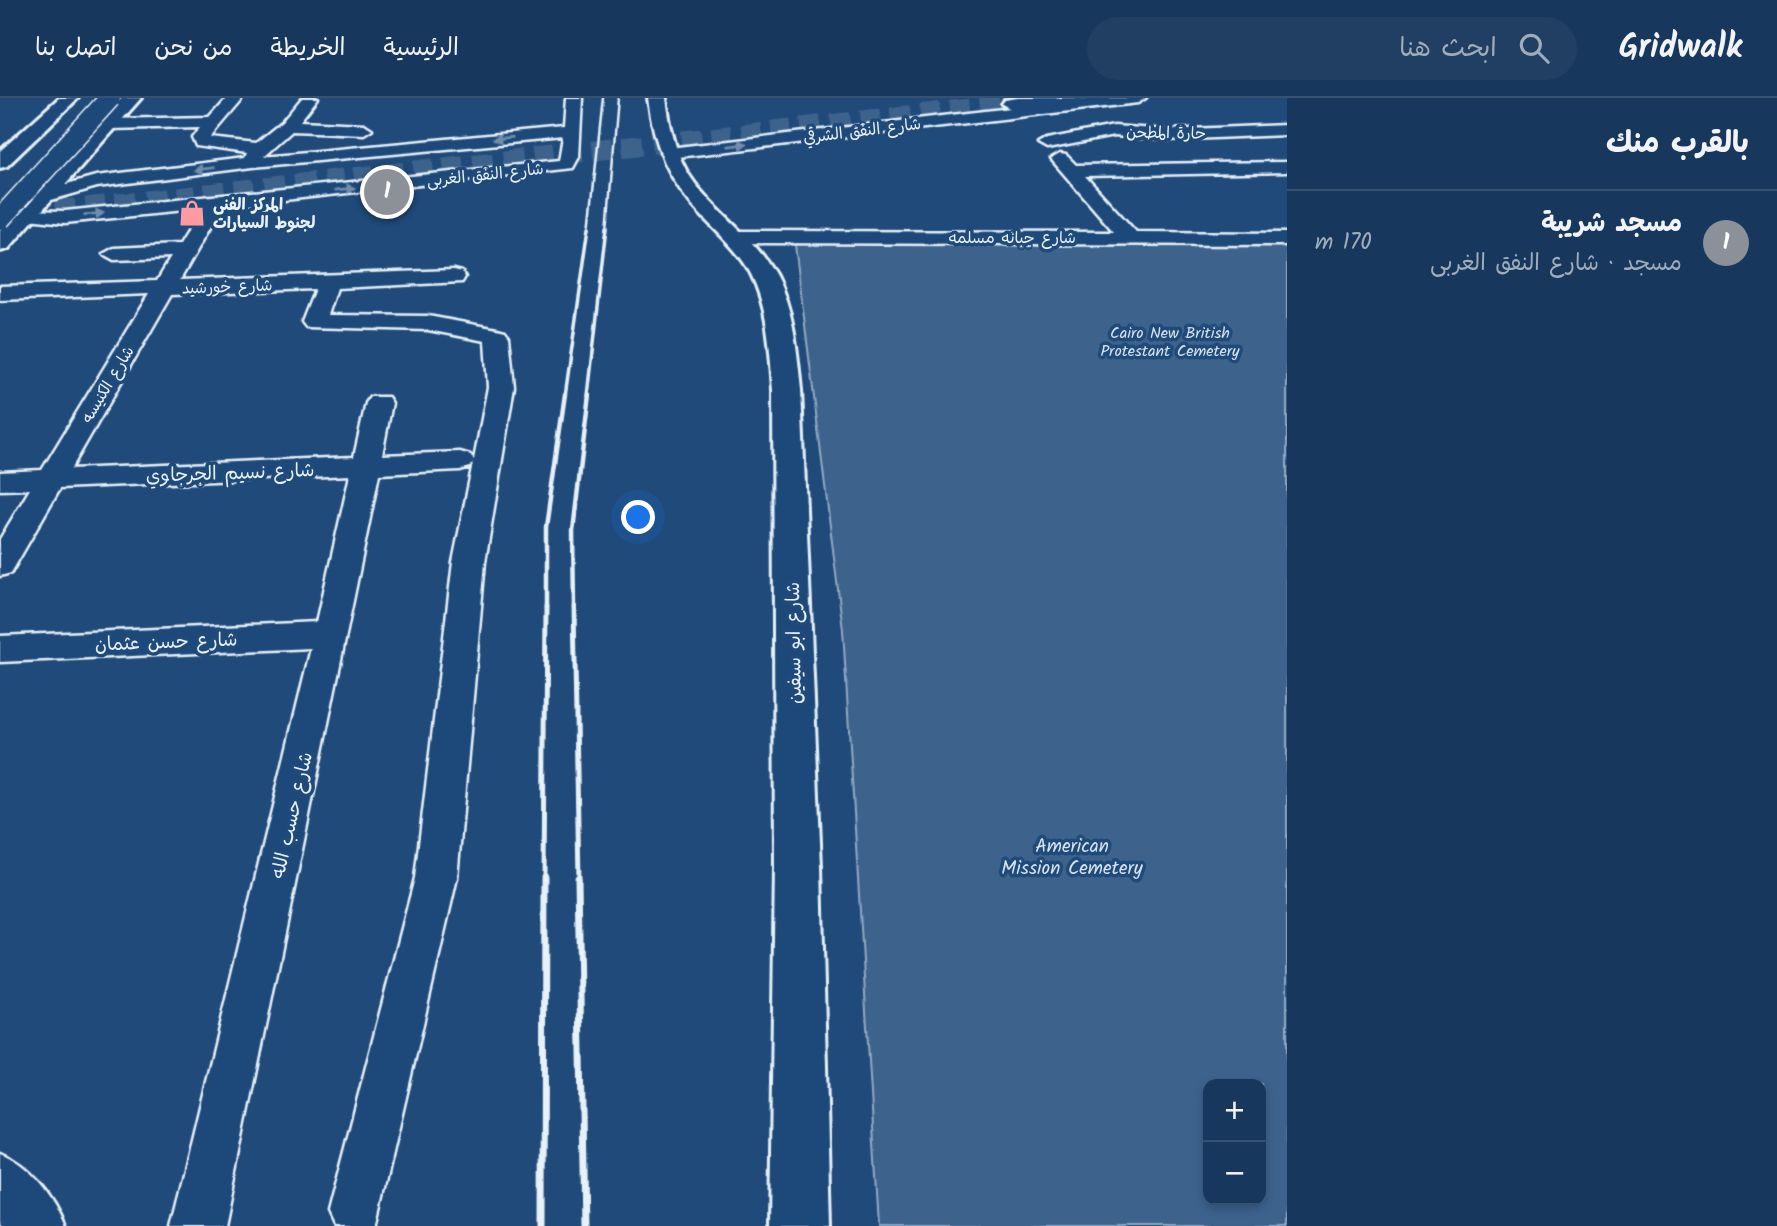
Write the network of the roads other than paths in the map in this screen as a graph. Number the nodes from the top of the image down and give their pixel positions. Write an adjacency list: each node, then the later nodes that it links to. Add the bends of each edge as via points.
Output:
1 (69, 98): 18 (main road)
2 (93, 98): 25 (main road)
3 (110, 98): 30 (main road, bridge)
4 (132, 98): 16 (main road)
5 (236, 98): 12 (street)
6 (310, 98): 13 (street)
7 (574, 98): 17 (street)
8 (657, 98): 20 (main road, شارع ابو سيفين)
9 (1076, 98): 11 (main road)
10 (1138, 98): 11 (street, شارع النفق الشرقي)
11 (1015, 108): 19 (street); 20 (street, شارع النفق الشرقي, one-way to 11)
12 (215, 122): 16 (street); 21 (street, via 201,137 202,142)
13 (288, 126): 14 (street); 21 (street)
14 (364, 129)
15 (1287, 130): 19 (street, حارة المطحن, via 1167,135 1114,131)
16 (101, 131): 18 (main road); 26 (main road)
17 (571, 132): 21 (street, شارع النفق الغربى, one-way to 21); 28 (street, شارع النفق الغربى, one-way to 17, via 567,164)
18 (22, 141): 22 (main road)
19 (1047, 144): 24 (street)
20 (669, 153): 31 (main road, شارع ابو سيفين, via 691,190)
21 (257, 155): 26 (street, شارع النفق الغربى, one-way to 26, via 96,182)
22 (0, 162)
23 (1287, 167): 24 (street)
24 (1071, 171): 32 (street)
25 (0, 194)
26 (41, 197): 27 (main road); 29 (main road)
27 (0, 200)
28 (214, 203): 29 (street, شارع النفق الغربى, one-way to 28, via 65,217); 35 (street, شارع الكنيسه)
29 (26, 214): 30 (main road); 34 (main road)
30 (0, 218)
31 (737, 237): 32 (street, شارع جبانه مسلمه); 53 (main road, شارع ابو سيفين, via 753,256 776,301 787,390 798,867)
32 (1129, 237): 33 (street, شارع جبانه مسلمه)
33 (1287, 239)
34 (0, 244)
35 (185, 251): 36 (street); 39 (street, شارع الكنيسه)
36 (114, 254)
37 (454, 277): 38 (street, شارع خورشيد)
38 (328, 282): 39 (street, شارع خورشيد); 50 (street, via 314,322 428,323 497,336 501,387 469,562 436,878)
39 (163, 289): 40 (street, شارع خورشيد); 44 (street, شارع الكنيسه)
40 (0, 293)
41 (379, 403): 43 (street, شارع حسب الله)
42 (460, 461): 43 (street, شارع نسيم الجرجاوي)
43 (364, 466): 44 (street, شارع نسيم الجرجاوي); 47 (street, شارع حسب الله)
44 (51, 479): 45 (street, شارع نسيم الجرجاوي); 46 (street, شارع الكنيسه)
45 (0, 481)
46 (0, 565)
47 (331, 634): 48 (street, شارع حسن عثمان); 52 (street, شارع حسب الله)
48 (0, 649)
49 (0, 1179): 51 (street)
50 (355, 1213)
51 (39, 1226)
52 (198, 1226)
53 (800, 1226)

